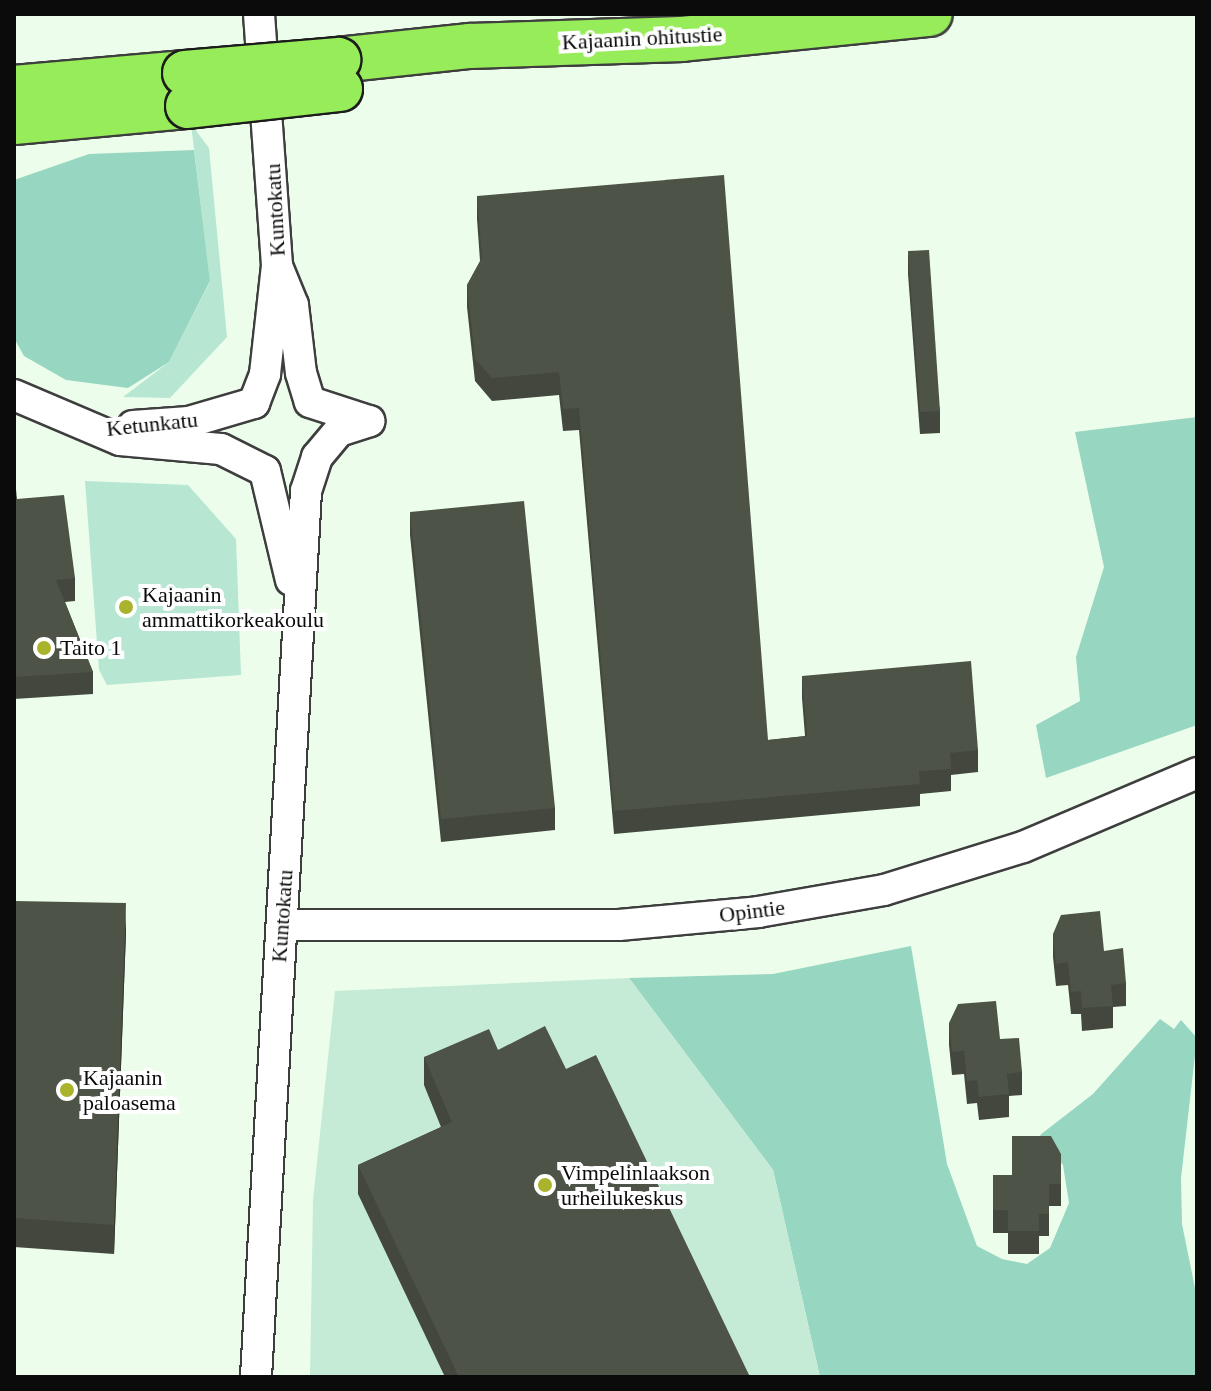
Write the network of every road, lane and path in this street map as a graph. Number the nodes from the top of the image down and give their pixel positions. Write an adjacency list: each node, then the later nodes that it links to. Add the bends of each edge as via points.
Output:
1 (259, 14): 6 (street, Kuntokatu)
2 (930, 14): 4 (highway, Kajaanin ohitustie, bridge, via 344,69)
3 (14, 88): 4 (highway)
4 (187, 89): 5 (highway)
5 (14, 122)
6 (277, 266): 8 (street, Kuntokatu); 9 (street, via 265,374)
7 (14, 395): 10 (street, Ketunkatu)
8 (310, 402): 9 (street, via 288,392); 11 (street, via 323,422); 11 (street, via 369,421 339,431)
9 (254, 403): 10 (street, Ketunkatu, via 189,422); 12 (street, via 241,440)
10 (95, 430): 12 (street, Ketunkatu, via 120,440 221,449)
11 (317, 457): 12 (street, via 288,475); 13 (street, Kuntokatu, via 306,491)
12 (265, 471): 13 (street)
13 (295, 600): 15 (street, Kuntokatu)
14 (1197, 773): 15 (street, Opintie, via 1023,847 884,890 758,912 619,925)
15 (284, 925): 16 (street, Kuntokatu)
16 (256, 1377)

